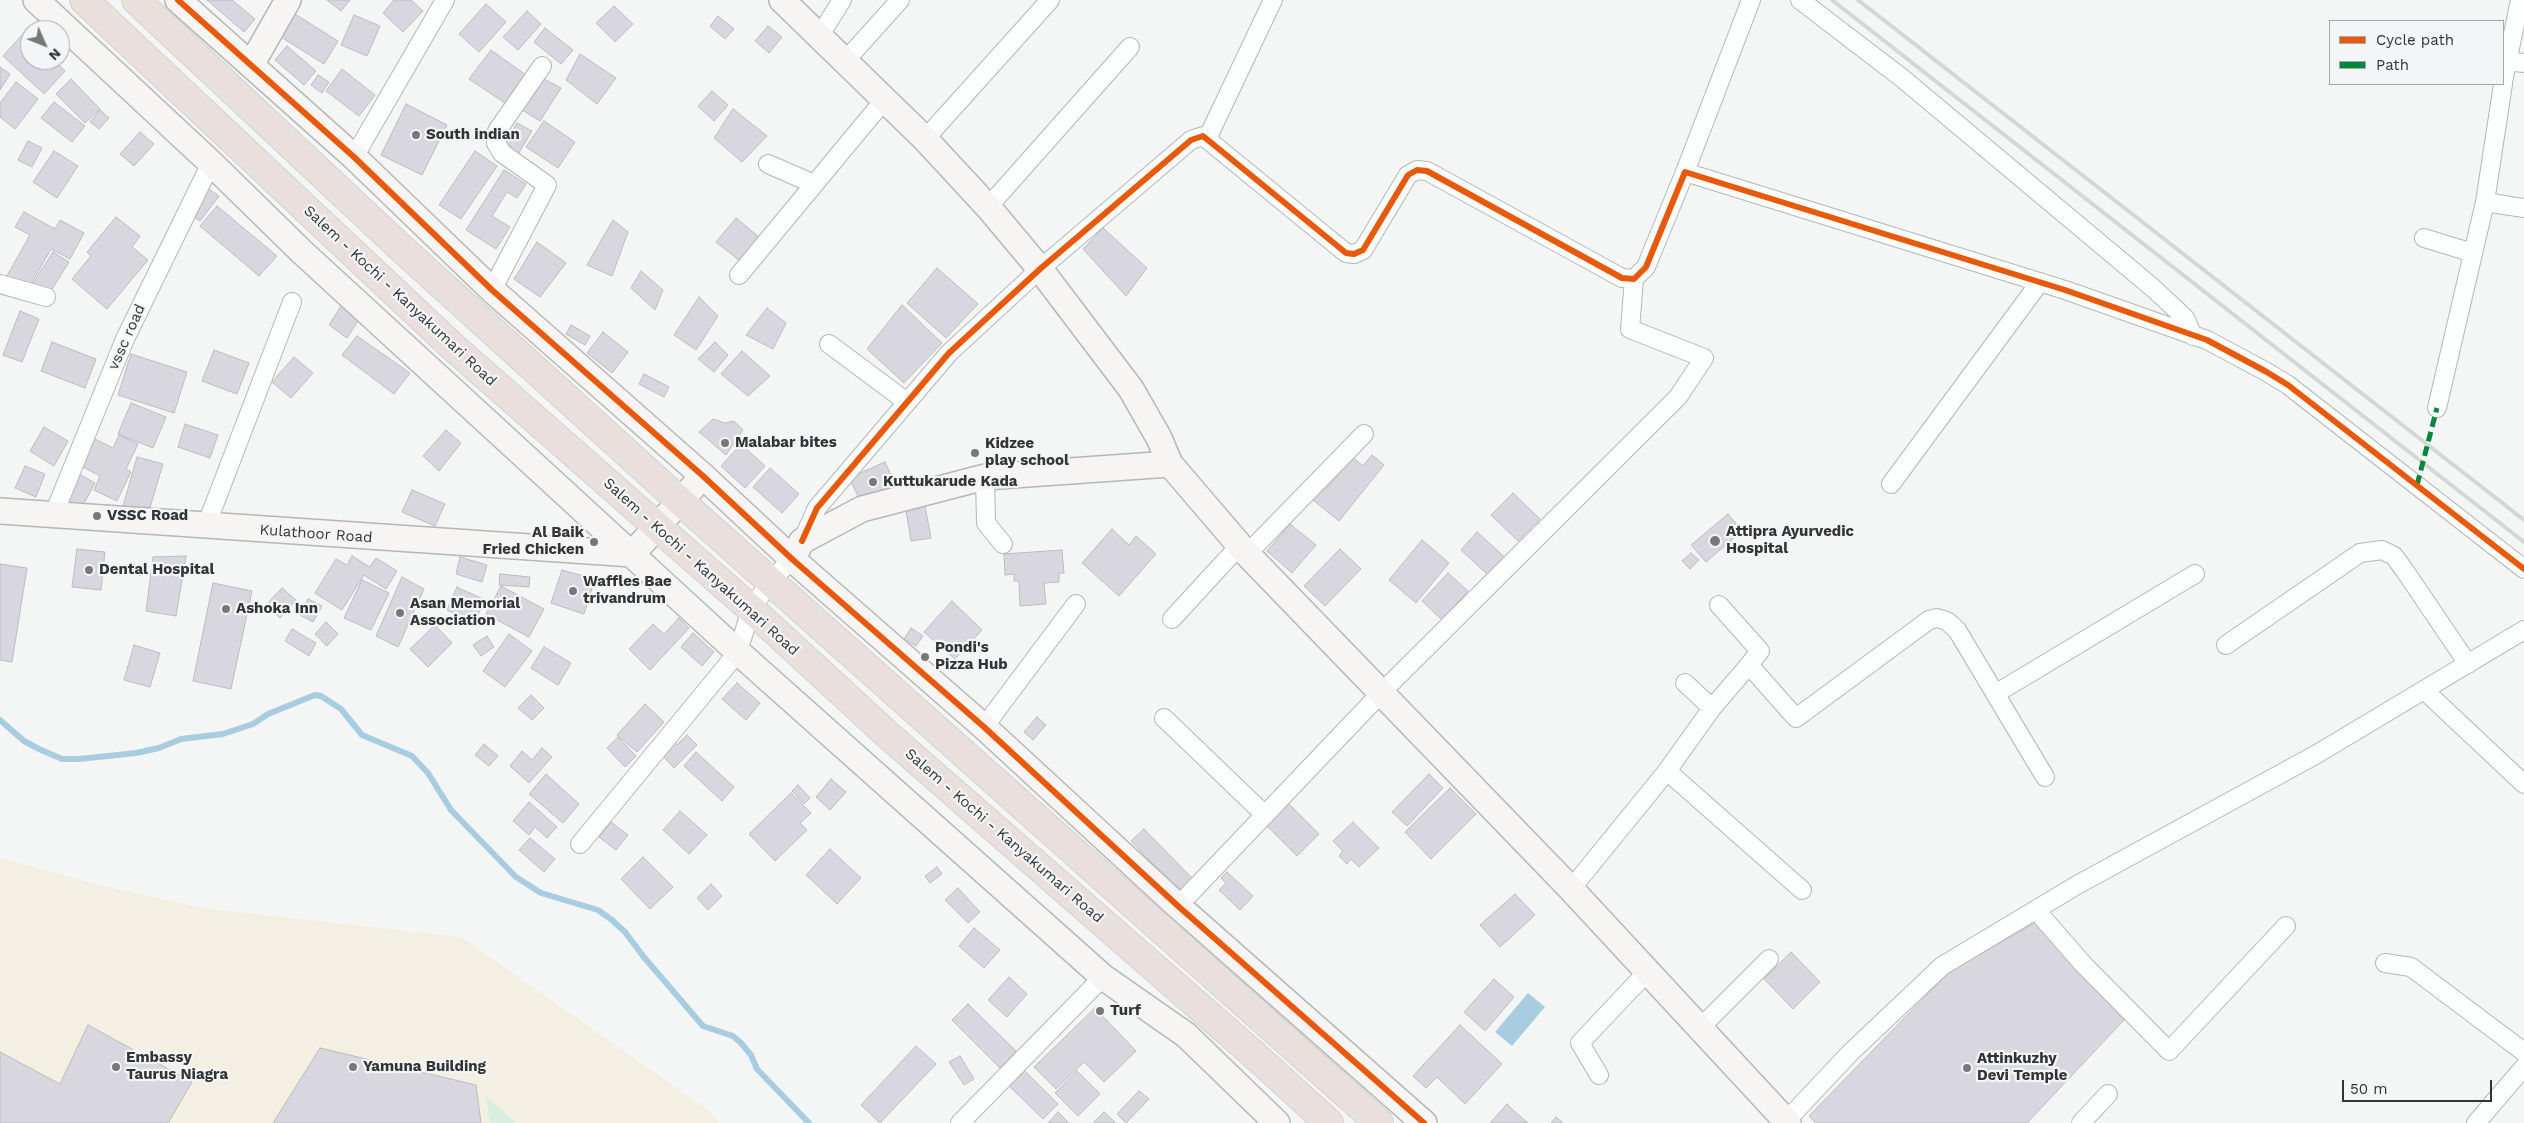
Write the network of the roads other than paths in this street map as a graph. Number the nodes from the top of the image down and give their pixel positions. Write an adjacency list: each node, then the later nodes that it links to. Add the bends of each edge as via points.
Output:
1 (36, 0): 28 (street)
2 (84, 0): 58 (highway, Salem - Kochi - Kanyakumari Road, via 453,347)
3 (136, 0): 54 (highway, via 400,247)
4 (178, 0): 20 (street)
5 (288, 0): 20 (street)
6 (445, 0): 27 (street)
7 (782, 0): 15 (street)
8 (842, 0): 15 (street)
9 (900, 0): 17 (street)
10 (1050, 0): 25 (street)
11 (1273, 0): 26 (street)
12 (1751, 0): 30 (street)
13 (1800, 0): 45 (street, via 1902,78 2153,288 2186,318)
14 (2520, 0): 18 (street)
15 (820, 35): 17 (street)
16 (1130, 47): 33 (street)
17 (846, 60): 24 (street)
18 (2506, 61): 19 (street); 22 (street)
19 (2524, 64)
20 (251, 65): 27 (street)
21 (542, 66): 42 (street, via 497,131 496,143 502,153 547,185)
22 (2504, 76)
23 (2503, 85): 32 (street)
24 (885, 99): 25 (street); 31 (street)
25 (925, 139): 33 (street)
26 (1207, 139): 37 (street, via 1203,136 1191,140); 39 (street, via 1346,253 1363,250 1408,175 1417,170 1427,171 1622,278)
27 (354, 157): 42 (street)
28 (211, 163): 56 (street, vssc road, via 125,339); 62 (street, via 309,259)
29 (768, 164): 31 (street)
30 (1684, 172): 39 (street, via 1646,267); 40 (street)
31 (814, 184): 38 (street)
32 (2485, 202): 34 (street); 36 (street)
33 (988, 208): 37 (street)
34 (2524, 208)
35 (2424, 238): 36 (street)
36 (2473, 253): 48 (street)
37 (1040, 269): 47 (street, via 949,353); 50 (street, via 1131,389)
38 (739, 275)
39 (1634, 279): 77 (street, via 1630,329 1704,358 1678,397)
40 (2040, 282): 45 (street); 53 (street)
41 (0, 284): 43 (street)
42 (492, 290): 51 (street)
43 (46, 297)
44 (292, 302): 57 (street)
45 (2193, 336): 63 (street, via 2226,349 2288,385)
46 (829, 344): 47 (street)
47 (908, 402): 60 (street, via 817,508)
48 (2437, 408)
49 (1364, 434): 61 (street)
50 (1170, 464): 52 (street); 61 (street)
51 (703, 476): 54 (street); 60 (street)
52 (985, 477): 59 (street, via 986,523); 60 (street, via 862,508)
53 (1891, 484)
54 (680, 501): 58 (street); 65 (highway)
55 (0, 511): 56 (street, Kulathoor Road)
56 (52, 516): 57 (street, Kulathoor Road)
57 (206, 526): 62 (street, Kulathoor Road)
58 (656, 527): 62 (street); 68 (highway, Salem - Kochi - Kanyakumari Road)
59 (1003, 544)
60 (797, 550): 65 (street); 81 (street)
61 (1243, 550): 69 (street); 77 (street)
62 (632, 554): 72 (street)
63 (2524, 569)
64 (2195, 574): 78 (street)
65 (771, 581): 68 (street); 105 (highway)
66 (1076, 604): 81 (street)
67 (1719, 605): 74 (street, via 1760,651)
68 (751, 609): 72 (street); 104 (highway, Salem - Kochi - Kanyakumari Road, via 889,736)
69 (1172, 619)
70 (2524, 630): 73 (street)
71 (2226, 646): 73 (street, via 2360,552 2382,550 2394,556)
72 (738, 652): 86 (street); 95 (street)
73 (2468, 664): 76 (street)
74 (1749, 665): 78 (street, via 1796,718 1929,620 1938,618 1957,630); 79 (street)
75 (1685, 683): 79 (street)
76 (2425, 691): 84 (street); 90 (street)
77 (1382, 692): 85 (street); 87 (street)
78 (1995, 694): 83 (street)
79 (1712, 708): 82 (street)
80 (1164, 718): 85 (street)
81 (984, 727): 89 (street)
82 (1667, 771): 87 (street); 88 (street)
83 (2045, 777)
84 (2524, 784)
85 (1265, 815): 89 (street)
86 (580, 844)
87 (1571, 889): 94 (street)
88 (1802, 890)
89 (1178, 906): 106 (street)
90 (2036, 910): 91 (street, via 2083,964 2169,1051); 101 (street, via 1942,966 1850,1053)
91 (2286, 926)
92 (1769, 959): 96 (street)
93 (2385, 963): 97 (street, via 2411,967)
94 (1647, 972): 96 (street); 99 (street, via 1580,1044)
95 (1104, 977): 102 (street); 103 (street, via 1186,1036)
96 (1699, 1029): 101 (street)
97 (2524, 1052)
98 (2524, 1067): 108 (street)
99 (1599, 1075)
100 (2108, 1094): 107 (street)
101 (1787, 1122)
102 (960, 1123)
103 (1277, 1123)
104 (1329, 1123)
105 (1379, 1123)
106 (1424, 1123)
107 (2081, 1123)
108 (2476, 1123)

